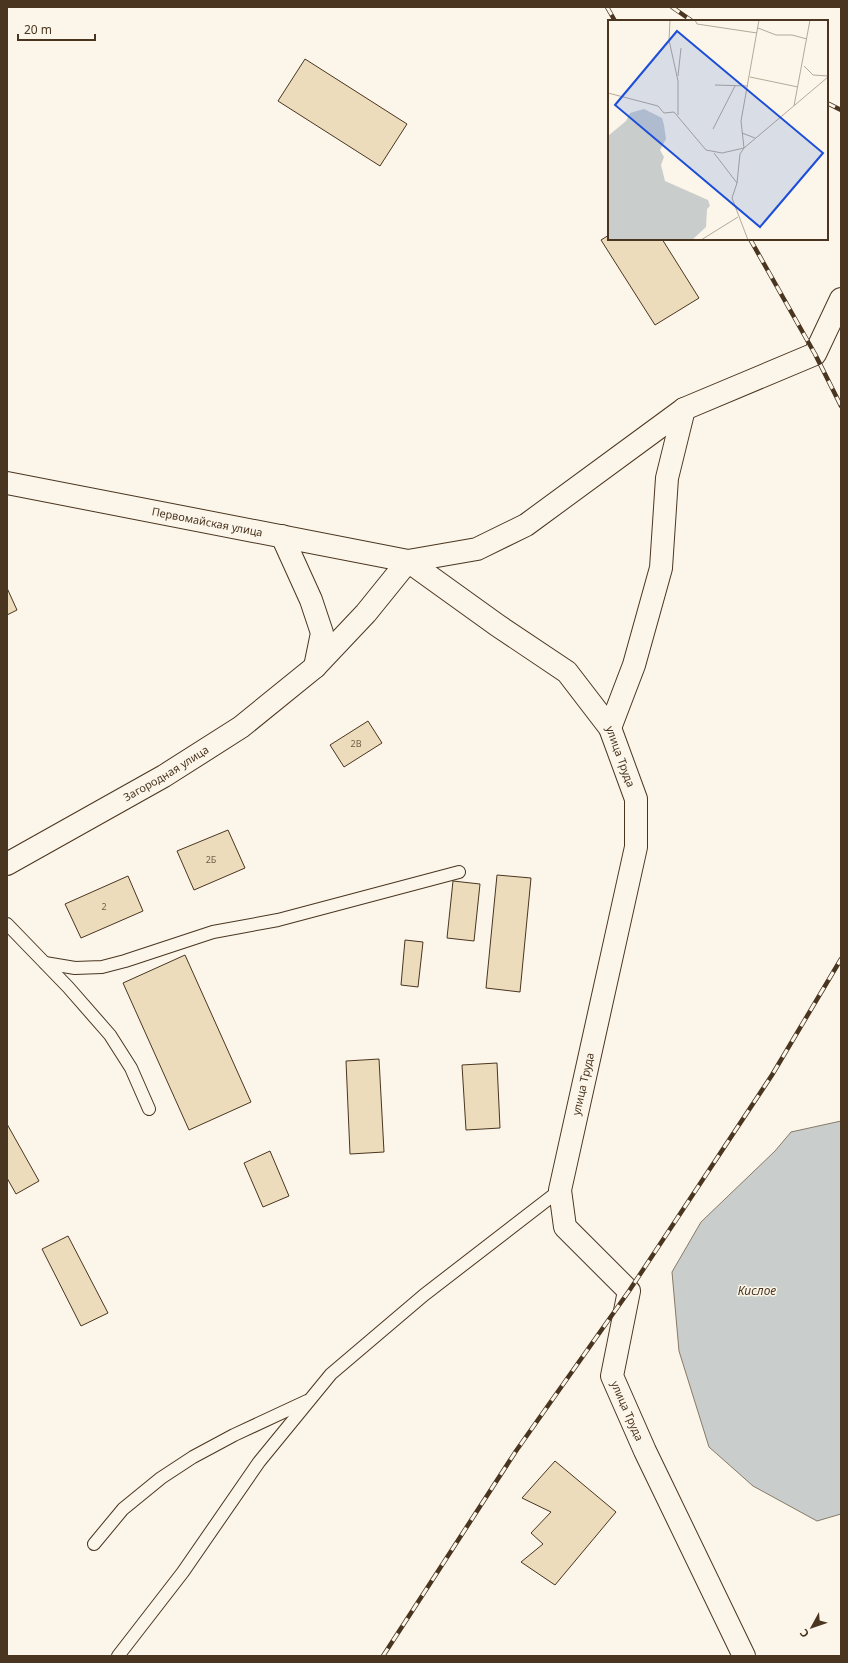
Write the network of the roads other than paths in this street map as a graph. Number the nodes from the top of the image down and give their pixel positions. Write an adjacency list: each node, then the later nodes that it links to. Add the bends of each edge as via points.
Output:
1 (841, 299): 2 (street, via 815,354)
2 (684, 409): 5 (street, via 526,525 477,549); 7 (street, via 667,478 661,568 634,664)
3 (7, 483): 4 (street, Первомайская улица)
4 (282, 536): 5 (street, Первомайская улица); 6 (street, via 311,600 322,633)
5 (408, 561): 6 (street, Загородная улица, via 366,613); 7 (street, улица Труда, via 567,672)
6 (315, 667): 8 (street, Загородная улица, via 241,727 164,776)
7 (610, 728): 13 (street, улица Труда, via 636,799 636,847)
8 (7, 864)
9 (459, 872): 11 (lane, via 278,920 214,932 102,967 75,968)
10 (7, 924): 11 (lane)
11 (44, 963): 12 (lane, via 110,1035 131,1068)
12 (148, 1109)
13 (560, 1190): 14 (lane, via 424,1295 331,1374); 17 (street, улица Труда, via 565,1227 629,1291 612,1376 645,1451)
14 (310, 1400): 15 (lane, via 234,1435 161,1478 123,1508); 16 (lane, via 259,1462 182,1572)
15 (94, 1544)
16 (118, 1656)
17 (744, 1656)

